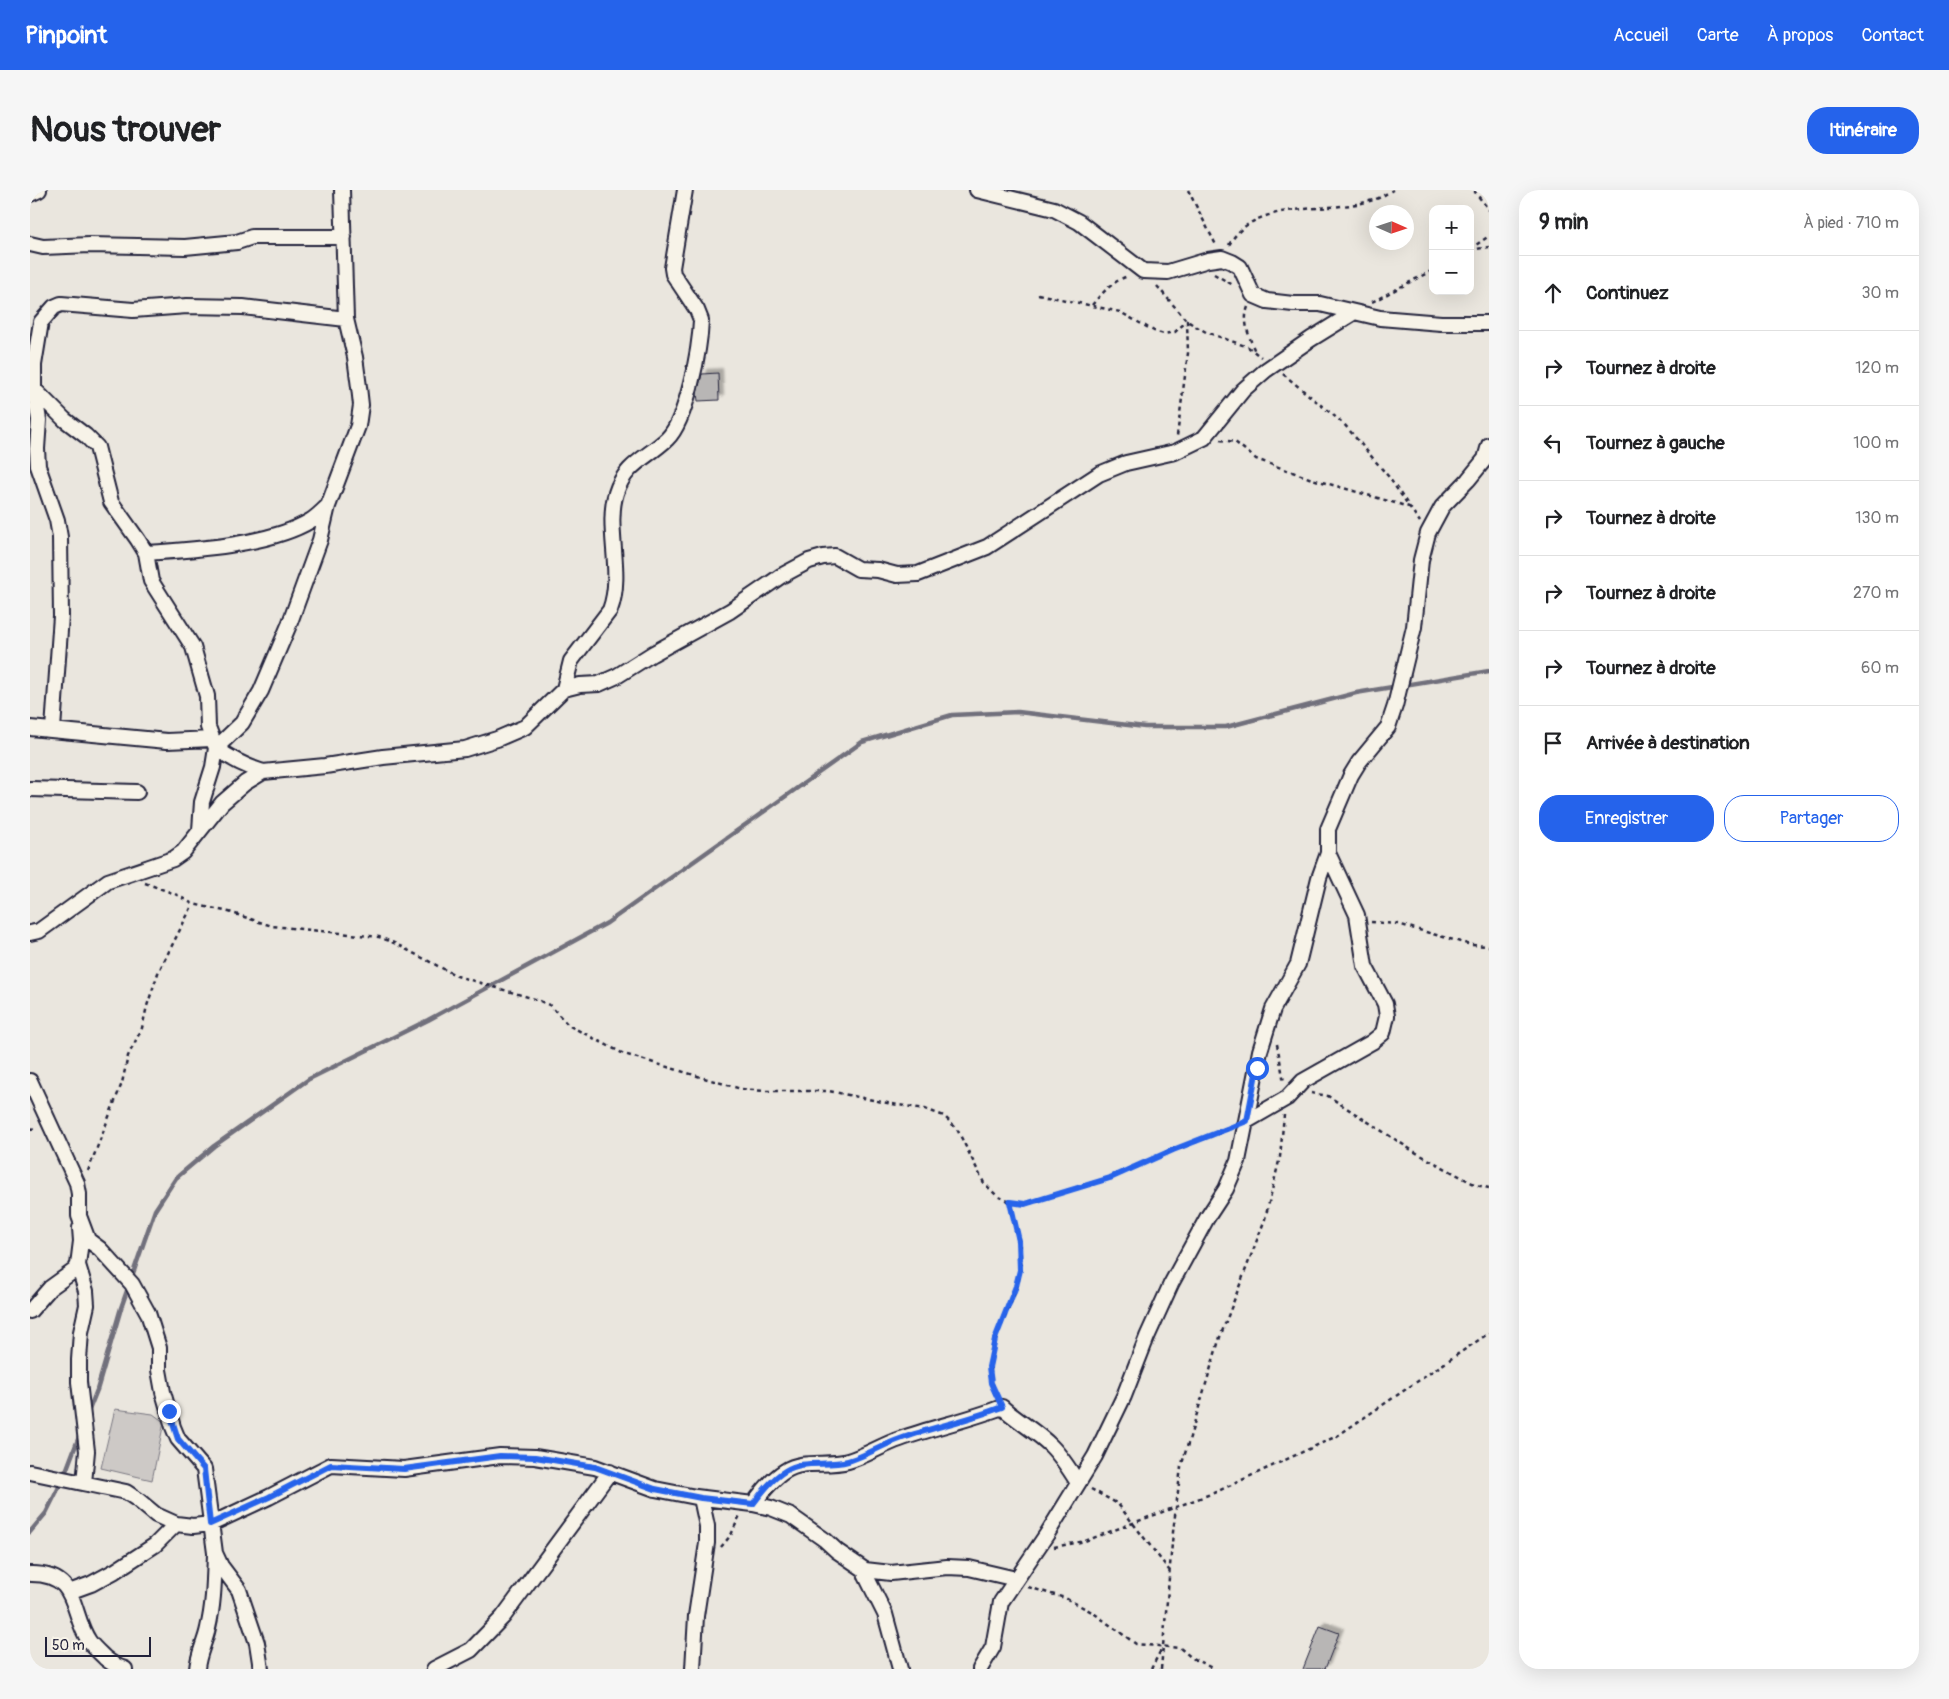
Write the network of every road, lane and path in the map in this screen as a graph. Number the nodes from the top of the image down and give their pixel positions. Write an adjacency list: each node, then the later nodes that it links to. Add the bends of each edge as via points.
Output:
1 (39, 190): 8 (street)
2 (342, 190): 11 (street)
3 (685, 190): 39 (street, via 672,268 701,320 688,396 680,419 668,438 626,471 617,491 612,510 615,547 613,601 610,610 572,660)
4 (977, 190): 18 (street, via 1054,209 1079,222)
5 (1188, 190): 16 (path)
6 (1393, 190): 16 (path, via 1372,200 1348,205 1266,216 1235,233)
7 (1476, 190): 9 (path)
8 (30, 194)
9 (1489, 210)
10 (1489, 236): 13 (path)
11 (344, 237): 12 (street, via 252,237 237,242 184,247 43,247); 24 (street)
12 (30, 244)
13 (1474, 246)
14 (1489, 247): 15 (path)
15 (1474, 249)
16 (1222, 258): 17 (street); 21 (street, via 1240,268)
17 (1191, 265): 18 (street, via 1168,272); 21 (path)
18 (1142, 271): 22 (path, via 1122,278); 25 (path)
19 (1429, 272): 23 (path)
20 (1038, 294): 22 (path)
21 (1253, 295): 23 (street, via 1267,301 1320,304); 27 (path, via 1244,315)
22 (1092, 305): 25 (path, via 1120,312 1164,334 1175,332)
23 (1353, 313): 26 (street, via 1441,323); 28 (street)
24 (346, 319): 29 (street, via 243,307 187,306 133,310 61,304 41,322); 35 (street, via 361,405 358,426)
25 (1187, 322): 27 (path); 34 (path, via 1188,353)
26 (1489, 323)
27 (1256, 353): 28 (path)
28 (1272, 365): 32 (street, via 1243,390); 36 (path, via 1344,424)
29 (32, 388): 30 (street); 31 (street)
30 (34, 420): 31 (street); 41 (street, via 38,466 60,537 61,616)
31 (65, 420): 38 (street, via 97,447 111,502)
32 (1204, 438): 34 (street); 36 (path, via 1235,442 1256,459 1312,479)
33 (1489, 445): 37 (street, via 1485,459 1442,507)
34 (1175, 452): 39 (street, via 1126,463 1099,474 987,547 918,574 896,575 858,569 835,556 809,561 617,676 599,684)
35 (328, 506): 38 (street, via 298,527 262,539); 42 (street, via 320,540 261,691 242,723)
36 (1409, 506): 37 (path)
37 (1428, 533): 47 (street, via 1421,560 1414,627 1388,727 1350,775 1328,829)
38 (146, 554): 42 (street, via 151,581 193,647 207,696 208,727)
39 (564, 689): 43 (street, via 525,727 465,749)
40 (30, 728): 41 (street)
41 (53, 729): 42 (street)
42 (214, 744): 43 (street, via 244,766); 46 (street, via 213,767 202,802)
43 (263, 772): 46 (street, via 222,803)
44 (30, 789): 45 (street)
45 (137, 792)
46 (200, 830): 51 (street, via 188,848 173,858 108,880 40,930)
47 (1328, 853): 50 (street); 56 (street, via 1298,964 1274,1009 1260,1051)
48 (144, 883): 49 (path)
49 (193, 904): 58 (path, via 158,973 142,1028 128,1056 122,1083); 59 (path, via 272,926 379,937 457,976 538,1000 550,1006 568,1025 624,1054 741,1089 829,1091 925,1108 944,1116 957,1129 984,1182 997,1196)
50 (1359, 921): 52 (path, via 1398,924 1472,945); 55 (street, via 1365,966 1385,1004 1387,1016 1383,1032 1372,1042 1303,1081)
51 (30, 933)
52 (1489, 946)
53 (1276, 1035): 55 (path)
54 (30, 1082): 58 (street)
55 (1287, 1098): 56 (street); 57 (path, via 1305,1092 1328,1096 1412,1151 1476,1185); 71 (path, via 1280,1157 1265,1219 1220,1337 1181,1467)
56 (1247, 1121): 59 (path, via 1110,1178 1025,1204); 68 (street, via 1238,1161 1226,1190 1171,1284 1124,1396)
57 (1489, 1188)
58 (80, 1194): 60 (street)
59 (1010, 1202): 64 (path, via 1019,1241 1020,1270 995,1339 989,1367 991,1383)
60 (79, 1216): 61 (street, via 81,1241); 73 (street, via 88,1240 132,1284 148,1313 159,1348 162,1392 173,1427 178,1439 204,1469)
61 (78, 1265): 62 (street); 67 (street, via 87,1305 79,1360 87,1451)
62 (30, 1310)
63 (1489, 1333): 71 (path, via 1337,1436 1216,1492)
64 (1002, 1407): 68 (street, via 1049,1444); 70 (street, via 881,1446 847,1462 804,1464 785,1470)
65 (30, 1472): 67 (street)
66 (610, 1472): 69 (street, via 655,1489); 73 (street, via 535,1457 500,1456 404,1469 331,1465); 88 (street, via 502,1617 471,1650)
67 (84, 1483): 72 (street, via 126,1492 156,1516)
68 (1078, 1483): 74 (path, via 1118,1504); 75 (street)
69 (701, 1498): 70 (street); 77 (street, via 707,1526)
70 (753, 1504): 77 (path, via 740,1515 727,1542); 78 (street, via 791,1516)
71 (1176, 1506): 74 (path); 79 (path)
72 (176, 1524): 73 (street); 82 (street, via 156,1545 91,1584)
73 (210, 1524): 76 (street)
74 (1132, 1524): 75 (path, via 1085,1541); 79 (path)
75 (1035, 1551): 81 (street)
76 (215, 1554): 86 (street, via 214,1599); 87 (street, via 239,1590 257,1643)
77 (704, 1560): 89 (street)
78 (865, 1570): 81 (street, via 891,1573 969,1568); 90 (street, via 885,1614)
79 (1170, 1572): 83 (path)
80 (30, 1574): 82 (street, via 43,1574)
81 (1016, 1579): 83 (path, via 1032,1589 1065,1598 1092,1612 1136,1644); 91 (street, via 1001,1602 993,1647)
82 (69, 1592): 84 (street, via 89,1641)
83 (1163, 1646): 92 (path); 93 (path); 94 (path, via 1180,1648)
84 (111, 1666): 85 (street)
85 (125, 1669)
86 (197, 1669)
87 (261, 1669)
88 (434, 1669)
89 (693, 1669)
90 (900, 1669)
91 (980, 1669)
92 (1151, 1669)
93 (1161, 1669)
94 (1214, 1669)

